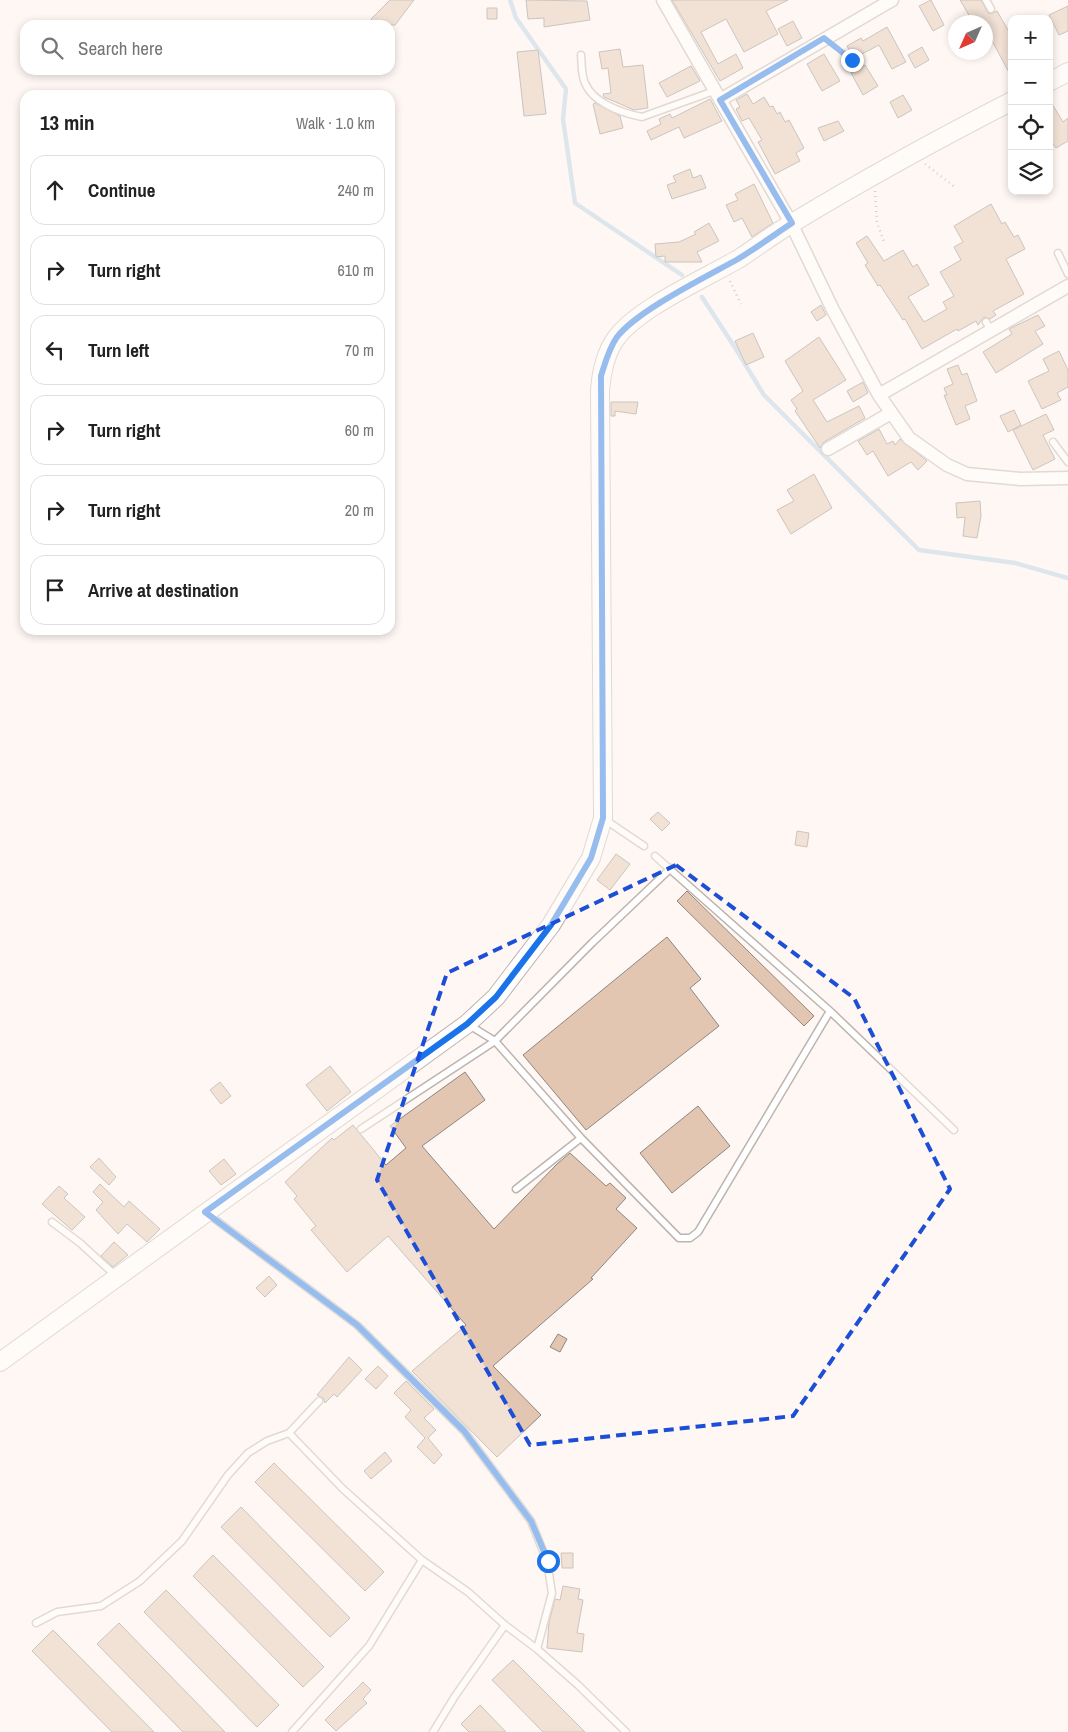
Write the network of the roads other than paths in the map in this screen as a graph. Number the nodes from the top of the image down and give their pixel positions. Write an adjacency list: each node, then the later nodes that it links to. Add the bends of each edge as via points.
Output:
1 (663, 0): 8 (street)
2 (892, 0): 8 (street)
3 (986, 0): 4 (lane)
4 (991, 9)
5 (581, 55): 8 (lane, via 585,84 592,95 632,115 642,117)
6 (1068, 72): 7 (street)
7 (1053, 80)
8 (717, 95): 10 (street)
9 (1008, 103): 10 (street, via 910,154)
10 (792, 223): 14 (street, via 833,310); 20 (street, via 671,297 623,331 612,344 601,376)
11 (1058, 253): 12 (lane)
12 (1068, 274)
13 (1068, 286): 14 (street, via 988,326)
14 (879, 395): 15 (street)
15 (891, 413): 17 (street); 19 (street, via 909,438 947,465 967,474 1020,479)
16 (1053, 442): 18 (lane)
17 (828, 449)
18 (1068, 462)
19 (1068, 478)
20 (603, 818): 21 (lane); 25 (street, via 591,858 551,925 496,997)
21 (644, 846)
22 (655, 856): 23 (lane)
23 (671, 868): 24 (lane); 26 (lane)
24 (830, 1011): 28 (lane); 29 (lane, via 698,1232 690,1238 679,1238)
25 (467, 1024): 26 (lane); 31 (street)
26 (495, 1041): 27 (lane); 29 (lane)
27 (361, 1129)
28 (954, 1130)
29 (581, 1138): 30 (lane)
30 (516, 1189)
31 (205, 1212): 33 (street); 40 (lane, via 357,1325 464,1431 531,1521 548,1561 552,1593)
32 (52, 1222): 33 (lane)
33 (117, 1276): 34 (street)
34 (0, 1362)
35 (319, 1401): 36 (lane)
36 (289, 1433): 37 (lane, via 343,1489); 38 (lane, via 248,1453 228,1475 182,1541 140,1581 101,1606 57,1612)
37 (422, 1560): 39 (lane, via 468,1592); 41 (lane, via 369,1646)
38 (36, 1623)
39 (505, 1625): 40 (lane); 42 (lane)
40 (538, 1649): 43 (lane)
41 (292, 1732)
42 (433, 1732)
43 (626, 1732)

